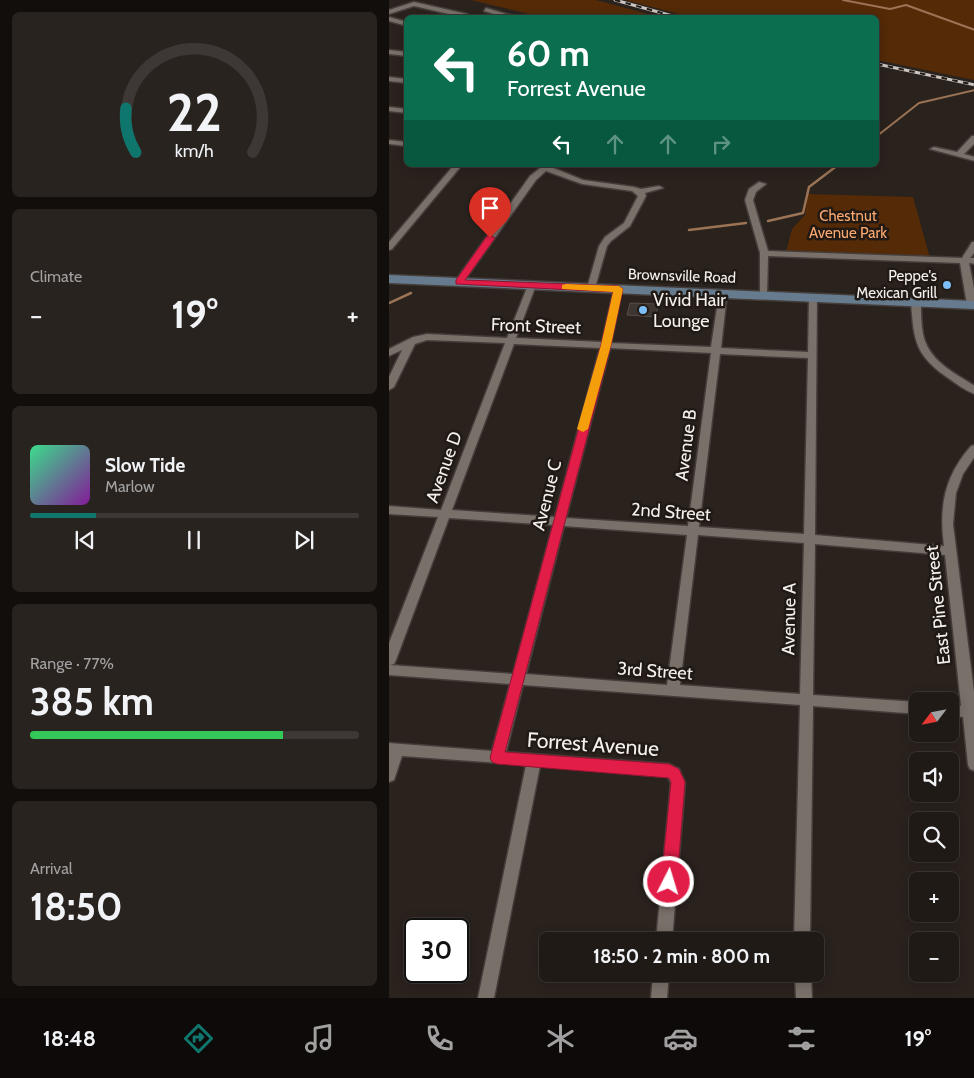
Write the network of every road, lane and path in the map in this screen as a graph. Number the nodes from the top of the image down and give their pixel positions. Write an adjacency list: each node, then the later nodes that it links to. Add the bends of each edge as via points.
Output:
1 (486, 10): 4 (street)
2 (389, 12): 3 (street, via 417,4)
3 (463, 15)
4 (504, 15)
5 (389, 19): 6 (street)
6 (404, 23)
7 (389, 52): 8 (street)
8 (404, 54)
9 (389, 79): 10 (street)
10 (404, 81)
11 (389, 109): 12 (street)
12 (404, 111)
13 (974, 138): 17 (street)
14 (389, 142): 15 (street)
15 (404, 144)
16 (934, 149): 17 (street)
17 (959, 155): 18 (street)
18 (974, 159)
19 (456, 167): 26 (street)
20 (546, 167): 31 (street, via 533,178)
21 (549, 167): 24 (street, via 582,182)
22 (762, 184): 27 (street, via 752,191 749,200)
23 (659, 188): 24 (street)
24 (640, 192): 33 (street, via 642,196 627,224 603,246)
25 (974, 244): 28 (street)
26 (389, 248)
27 (764, 253): 28 (street); 36 (street)
28 (964, 261): 29 (street); 39 (street)
29 (974, 261)
30 (389, 279): 31 (street, Brownsville Road)
31 (459, 282): 32 (street, Brownsville Road)
32 (532, 285): 33 (street, Brownsville Road); 40 (street, Avenue D)
33 (591, 288): 34 (street, Brownsville Road)
34 (619, 289): 35 (street, Brownsville Road); 42 (street, Avenue C)
35 (723, 294): 36 (street, Brownsville Road); 43 (street, Avenue B)
36 (763, 295): 37 (street, Brownsville Road)
37 (814, 298): 38 (street, Brownsville Road); 45 (street, Avenue A)
38 (916, 302): 39 (street, Brownsville Road); 47 (street, via 919,337 925,352 935,364)
39 (973, 305)
40 (510, 342): 41 (street, Front Street, via 427,337); 42 (street, Front Street); 50 (street, Avenue D)
41 (410, 343): 44 (street, Front Street); 46 (street)
42 (606, 345): 43 (street, Front Street); 51 (street, Avenue C)
43 (716, 350): 45 (street, Front Street); 52 (street, Avenue B)
44 (389, 353)
45 (813, 355): 53 (street, Avenue A)
46 (389, 388)
47 (974, 391)
48 (974, 448): 54 (street, East Pine Street, via 951,489 947,524)
49 (389, 510): 50 (street, 2nd Street)
50 (446, 513): 51 (street, 2nd Street); 55 (street, Avenue D)
51 (559, 521): 52 (street, 2nd Street); 57 (street, Avenue C)
52 (693, 531): 53 (street, 2nd Street); 58 (street, Avenue B)
53 (811, 539): 54 (street, 2nd Street); 59 (street, Avenue A)
54 (950, 551): 62 (street, East Pine Street)
55 (389, 660)
56 (389, 670): 57 (street, 3rd Street)
57 (518, 680): 58 (street, 3rd Street); 64 (street, Avenue C)
58 (673, 690): 59 (street, 3rd Street)
59 (808, 701): 60 (street, 3rd Street); 69 (street, Avenue A)
60 (909, 707)
61 (959, 711): 62 (street)
62 (967, 712): 66 (street, East Pine Street)
63 (393, 749): 64 (street, Forrest Avenue); 67 (street)
64 (497, 758): 65 (street, Forrest Avenue)
65 (534, 761): 68 (street, Forrest Avenue, via 669,770 674,774 678,782); 72 (street)
66 (974, 765)
67 (389, 776)
68 (665, 932)
69 (802, 932)
70 (660, 982): 73 (street)
71 (803, 982): 74 (street)
72 (486, 998)
73 (659, 998)
74 (803, 998)

